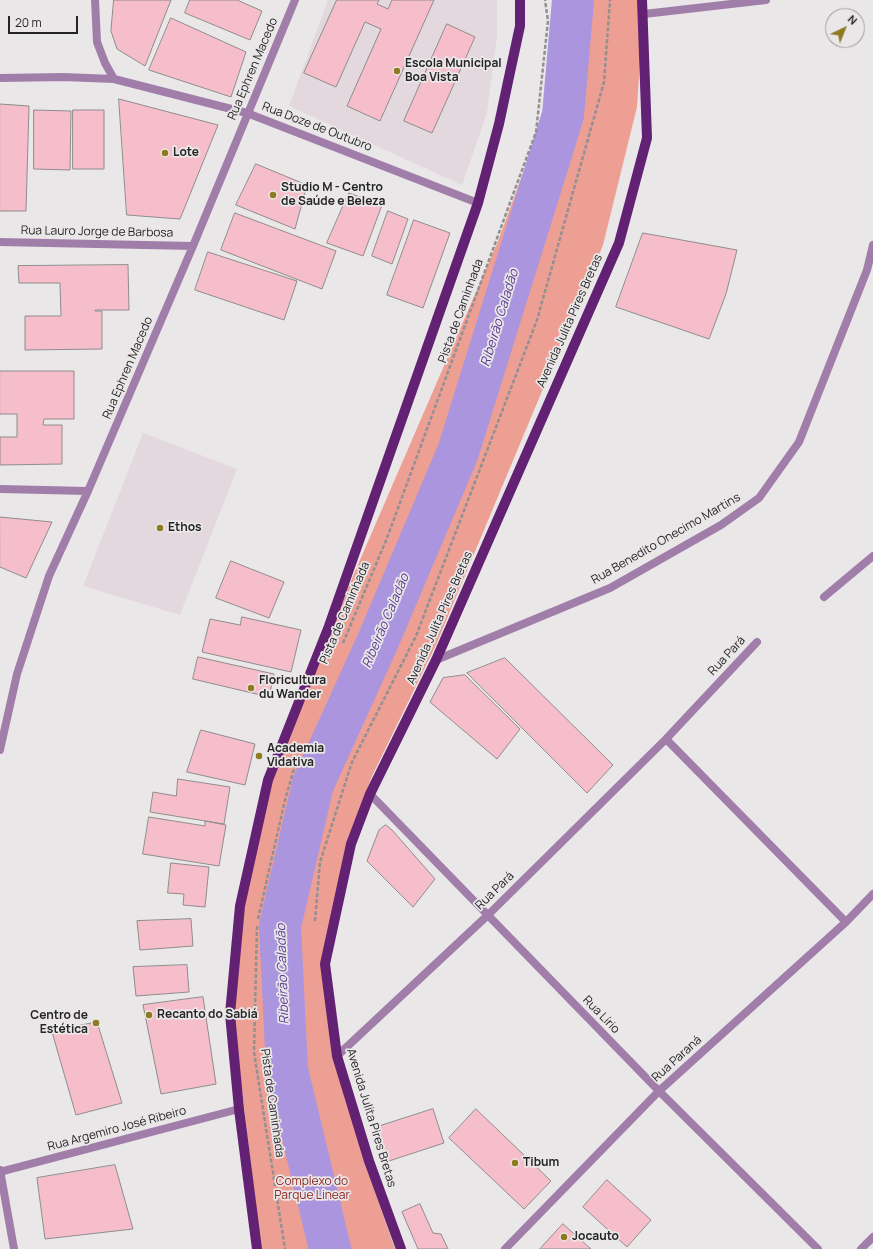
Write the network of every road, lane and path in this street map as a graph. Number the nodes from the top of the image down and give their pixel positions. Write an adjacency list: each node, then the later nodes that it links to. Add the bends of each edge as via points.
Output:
1 (95, 0): 9 (street, via 97,42)
2 (295, 0): 10 (street, Rua Ephren Macedo)
3 (520, 0): 11 (main road, via 520,26 499,124)
4 (545, 0): 21 (path, Pista de Caminhada, via 548,21 536,132 387,538)
5 (642, 0): 7 (main road, Avenida Julita Pires Bretas)
6 (766, 0): 7 (street)
7 (644, 14): 22 (main road, Avenida Julita Pires Bretas, via 647,138 619,243)
8 (0, 78): 9 (street, Rua Doze de Outubro)
9 (114, 79): 10 (street, Rua Doze de Outubro)
10 (247, 113): 11 (street, Rua Doze de Outubro); 14 (street, Rua Ephren Macedo)
11 (478, 203): 32 (main road, via 329,626 268,780 240,906 230,1014)
12 (0, 242): 14 (street, Rua Lauro Jorge de Barbosa)
13 (873, 245): 15 (street, Rua Benedito Onecimo Martins)
14 (193, 246): 17 (street, Rua Ephren Macedo)
15 (870, 269): 22 (street, Rua Benedito Onecimo Martins, via 800,442 759,498 721,525 610,588)
16 (0, 489): 17 (street)
17 (88, 491): 25 (street, Rua Ephren Macedo, via 49,576 17,674)
18 (873, 556): 19 (street)
19 (824, 597)
20 (757, 642): 23 (street, Rua Pará)
21 (341, 646)
22 (436, 660): 26 (main road, Avenida Julita Pires Bretas)
23 (666, 739): 28 (street, Rua Pará); 29 (street)
24 (300, 748): 37 (path, Pista de Caminhada, via 285,800 257,921 254,1052)
25 (0, 750)
26 (370, 794): 28 (street, Rua Lírio); 30 (main road, Avenida Julita Pires Bretas, via 350,844 325,964)
27 (873, 894): 29 (street, Rua Paraná)
28 (488, 915): 30 (street, Rua Pará); 31 (street, Rua Lírio)
29 (846, 922): 31 (street, Rua Paraná)
30 (336, 1056): 38 (main road, Avenida Julita Pires Bretas, via 369,1161)
31 (659, 1091): 39 (street, Rua Paraná); 40 (street, Rua Lírio)
32 (240, 1109): 33 (street, Rua Argemiro José Ribeiro); 36 (main road)
33 (0, 1171): 35 (street)
34 (873, 1237): 41 (street)
35 (14, 1249)
36 (257, 1249)
37 (286, 1249)
38 (401, 1249)
39 (505, 1249)
40 (818, 1249)
41 (861, 1249)

